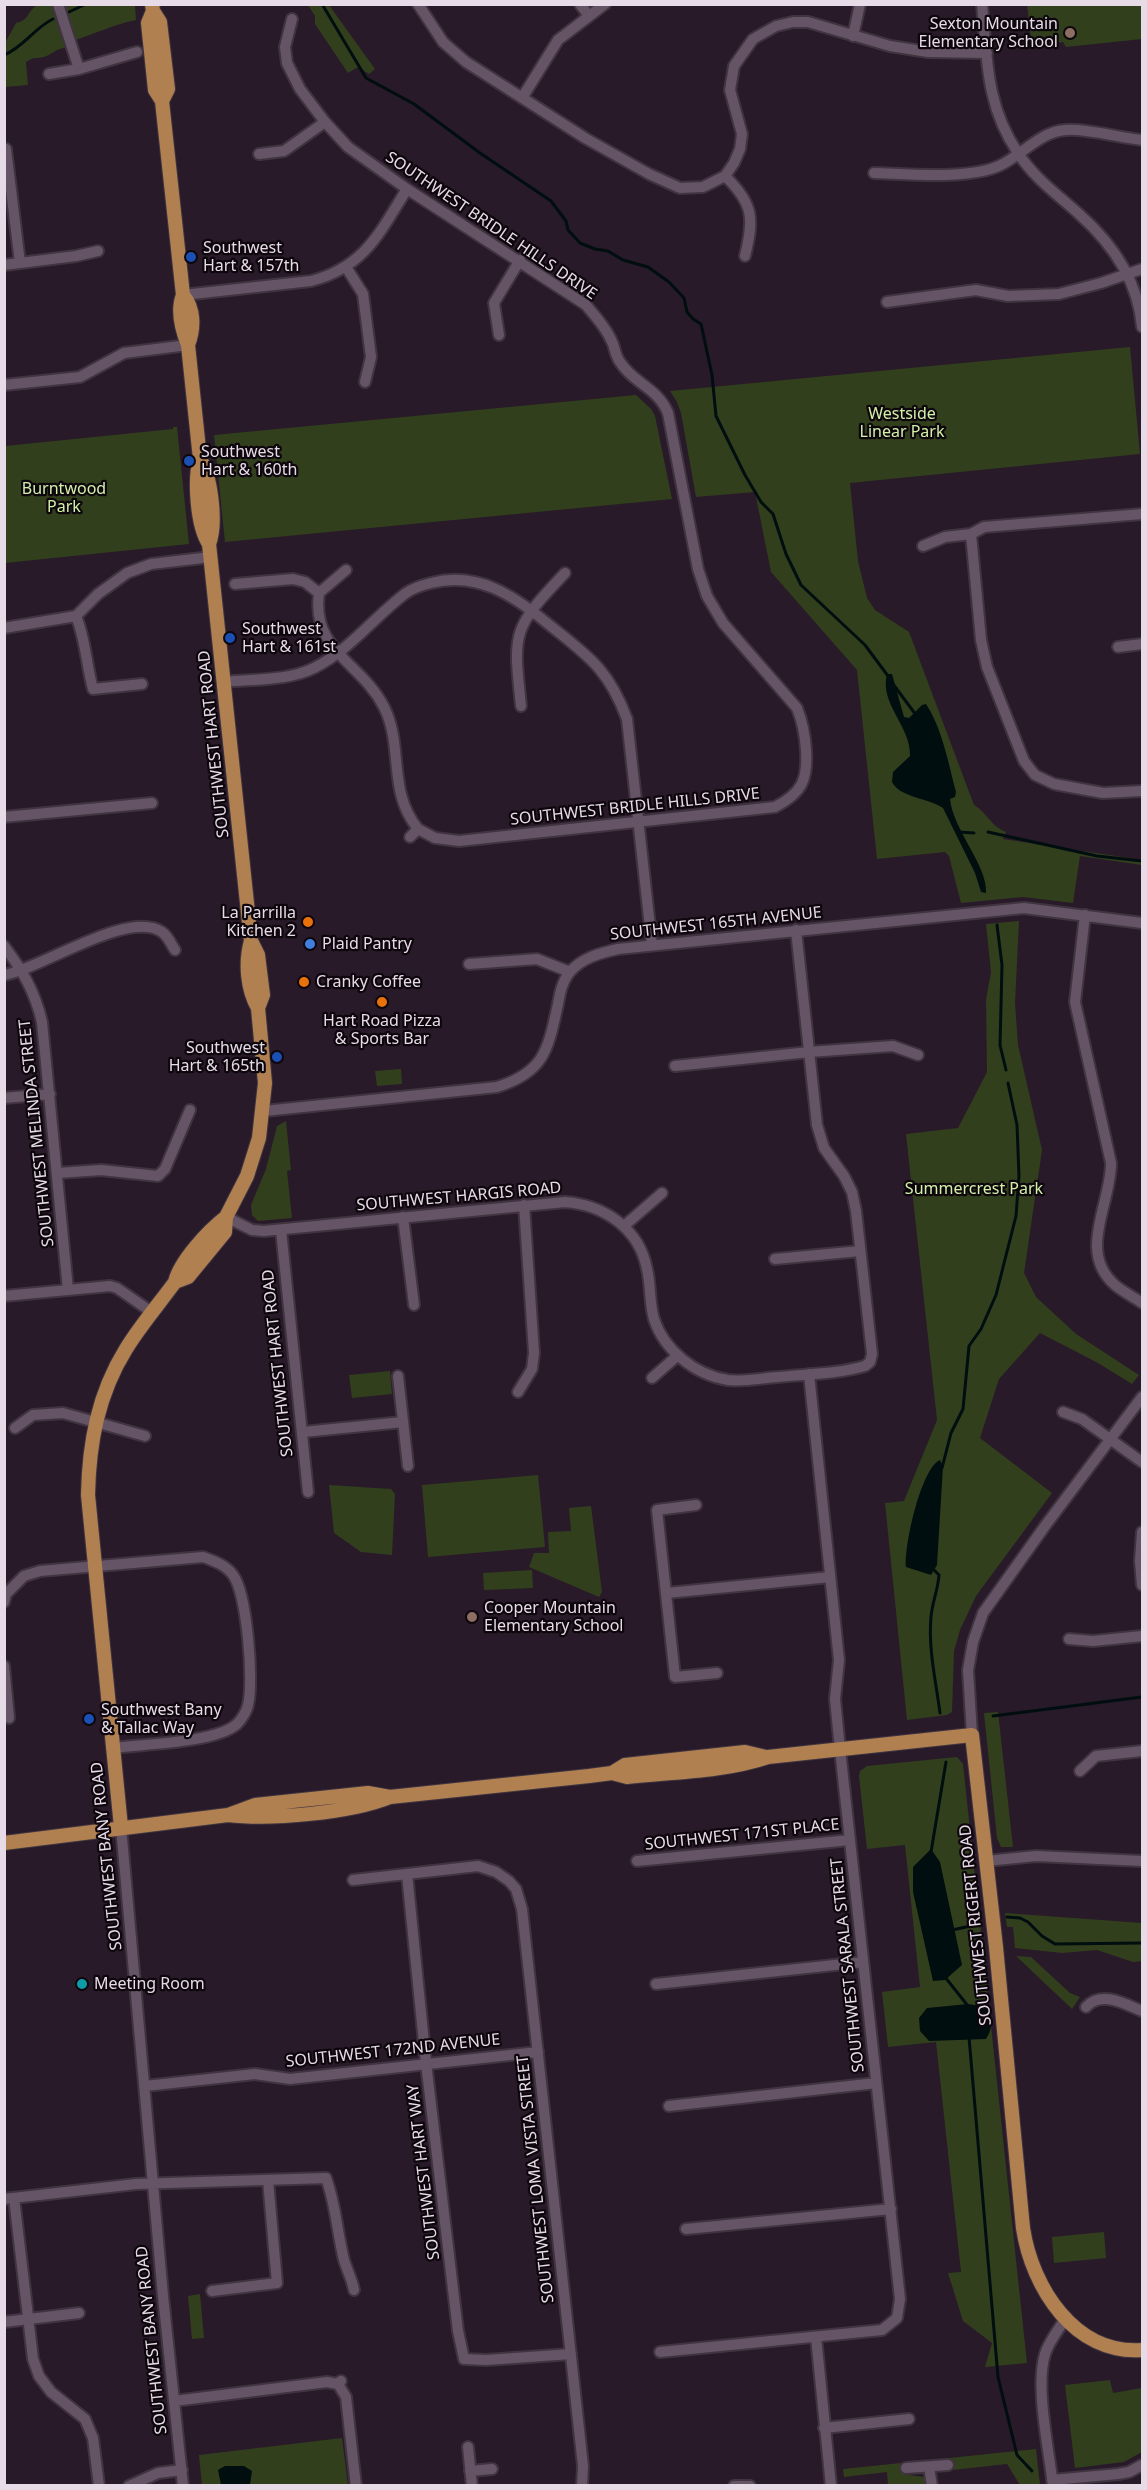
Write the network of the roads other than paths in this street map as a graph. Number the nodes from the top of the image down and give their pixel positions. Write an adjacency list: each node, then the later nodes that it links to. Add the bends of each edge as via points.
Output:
1 (58, 4): 13 (street)
2 (418, 4): 15 (street, via 443,42 466,62)
3 (580, 4): 8 (street)
4 (605, 4): 8 (street)
5 (860, 4): 10 (street)
6 (982, 4): 12 (street)
7 (153, 8): 32 (main road, SOUTHWEST HART ROAD, via 148,23 155,90 162,102)
8 (589, 16): 15 (street, via 553,46)
9 (292, 19): 16 (street, SOUTHWEST BRIDLE HILLS DRIVE, via 285,47 287,63 300,89)
10 (853, 36): 12 (street, via 928,52); 22 (street, via 808,22 793,22 753,39 734,66 730,90 742,134 740,149)
11 (138, 52): 13 (street)
12 (987, 52): 20 (street, via 992,98 1000,123)
13 (79, 69): 14 (street)
14 (49, 74)
15 (522, 98): 22 (street, via 594,143 680,188 704,187)
16 (325, 122): 19 (street, via 284,151); 23 (street, SOUTHWEST BRIDLE HILLS DRIVE, via 348,147)
17 (1143, 141): 20 (street, via 1067,130 1041,138)
18 (6, 149): 27 (street)
19 (259, 154)
20 (1018, 154): 21 (street, via 1001,165 975,172); 31 (street, via 1054,194 1098,232)
21 (874, 173)
22 (725, 176): 25 (street, via 750,210 752,228)
23 (407, 189): 26 (street, SOUTHWEST BRIDLE HILLS DRIVE); 29 (street, via 368,249)
24 (98, 251): 27 (street)
25 (745, 256)
26 (520, 260): 35 (street, via 494,303); 59 (street, SOUTHWEST BRIDLE HILLS DRIVE, via 586,305 600,322 619,360 664,404 698,569 708,596 723,623 797,708 804,725 808,770 789,799 775,807 757,810)
27 (20, 263): 28 (street)
28 (4, 265)
29 (346, 267): 32 (street, via 311,281); 37 (street, via 363,294 371,357)
30 (1143, 269): 31 (street)
31 (1128, 273): 33 (street, via 1059,294 1008,296 976,290); 34 (street)
32 (183, 295): 36 (main road, SOUTHWEST HART ROAD, via 180,303)
33 (887, 302)
34 (1143, 327)
35 (499, 335)
36 (188, 345): 38 (street, via 123,353 80,377); 42 (main road, SOUTHWEST HART ROAD, via 200,459 207,470 214,532)
37 (365, 382)
38 (4, 385)
39 (1143, 514): 40 (street, via 984,527)
40 (971, 534): 41 (street, via 945,537); 56 (street, via 987,667 1024,761 1035,775 1054,784 1103,793)
41 (923, 546)
42 (210, 550): 48 (street, via 159,561 127,573); 53 (main road, SOUTHWEST HART ROAD)
43 (346, 570): 46 (street)
44 (565, 573): 47 (street)
45 (235, 584): 46 (street, via 293,579 305,582)
46 (319, 593): 52 (street, SOUTHWEST BRIDLE HILLS DRIVE, via 322,632)
47 (531, 609): 52 (street, via 486,584 468,580 436,582 408,592); 55 (street, via 519,629 516,654); 59 (street, via 593,660 620,700 627,719)
48 (76, 616): 49 (street); 54 (street, via 85,637 93,689)
49 (4, 628)
50 (1143, 644): 51 (street)
51 (1118, 647)
52 (339, 653): 53 (street, via 312,669 283,677); 59 (street, SOUTHWEST BRIDLE HILLS DRIVE, via 379,697 390,720 399,794 414,833 459,841)
53 (224, 682): 76 (main road, SOUTHWEST HART ROAD, via 250,941 258,955 263,996 258,1008)
54 (142, 684)
55 (521, 706)
56 (1143, 791)
57 (152, 803): 58 (street)
58 (4, 817)
59 (639, 822): 63 (street)
60 (1085, 915): 61 (street, SOUTHWEST 165TH AVENUE); 62 (street, SOUTHWEST 165TH AVENUE, via 1024,908); 88 (street, via 1075,1002 1111,1163 1096,1248 1101,1268 1108,1277)
61 (1143, 923)
62 (796, 930): 63 (street, SOUTHWEST 165TH AVENUE); 70 (street, SOUTHWEST HARGIS ROAD)
63 (652, 945): 68 (street, SOUTHWEST 165TH AVENUE, via 597,954)
64 (4, 946): 67 (street, SOUTHWEST MELINDA STREET)
65 (175, 950): 67 (street, via 158,930 126,929)
66 (469, 964): 68 (street, via 537,959)
67 (23, 970): 69 (street); 73 (street, SOUTHWEST MELINDA STREET, via 36,996 42,1022)
68 (570, 972): 76 (street, via 544,1056 517,1081 497,1087)
69 (4, 975)
70 (809, 1052): 71 (street, via 893,1046); 72 (street); 84 (street, SOUTHWEST HARGIS ROAD, via 817,1125 824,1148 852,1192)
71 (918, 1055)
72 (675, 1066)
73 (50, 1094): 74 (street); 77 (street, SOUTHWEST MELINDA STREET)
74 (4, 1098)
75 (190, 1110): 77 (street, via 165,1169 158,1176 101,1170)
76 (264, 1111): 80 (main road, SOUTHWEST BANY ROAD, via 250,1167)
77 (58, 1173): 86 (street, SOUTHWEST MELINDA STREET)
78 (662, 1193): 82 (street)
79 (524, 1205): 81 (street, SOUTHWEST HARGIS ROAD); 82 (street, SOUTHWEST HARGIS ROAD, via 565,1202 590,1206); 95 (street, via 534,1353 532,1369)
80 (226, 1217): 83 (street, SOUTHWEST HARGIS ROAD, via 252,1230); 90 (main road, SOUTHWEST BANY ROAD, via 178,1270 175,1282)
81 (403, 1217): 83 (street, SOUTHWEST HARGIS ROAD); 89 (street)
82 (624, 1226): 91 (street, SOUTHWEST HARGIS ROAD, via 636,1240 645,1261 654,1319)
83 (281, 1230): 101 (street, SOUTHWEST HART ROAD)
84 (860, 1251): 85 (street); 92 (street, SOUTHWEST HARGIS ROAD, via 870,1362 856,1369)
85 (775, 1259)
86 (68, 1290): 87 (street); 90 (street, via 117,1288)
87 (4, 1296)
88 (1143, 1303)
89 (414, 1305)
90 (153, 1313): 98 (main road, SOUTHWEST BANY ROAD, via 125,1350)
91 (677, 1356): 92 (street, SOUTHWEST HARGIS ROAD, via 695,1368 728,1380); 94 (street)
92 (809, 1374): 110 (street, SOUTHWEST SARALA STREET)
93 (398, 1376): 99 (street)
94 (652, 1378)
95 (518, 1392)
96 (1143, 1398): 103 (street, SOUTHWEST RIGERT ROAD)
97 (1063, 1412): 103 (street, via 1082,1419)
98 (96, 1421): 100 (street, via 63,1413 33,1415); 102 (street); 109 (main road, SOUTHWEST BANY ROAD, via 88,1495)
99 (403, 1422): 101 (street); 105 (street)
100 (15, 1428)
101 (303, 1432): 106 (street, SOUTHWEST HART ROAD)
102 (145, 1436)
103 (1111, 1439): 104 (street); 119 (street, SOUTHWEST RIGERT ROAD, via 990,1600 978,1624 968,1671)
104 (1143, 1462)
105 (408, 1466)
106 (308, 1492)
107 (696, 1505): 112 (street, via 657,1510)
108 (1143, 1532): 111 (street)
109 (94, 1566): 113 (street, via 61,1567 24,1576 6,1594); 120 (main road, SOUTHWEST BANY ROAD); 120 (street, via 203,1557 218,1562 233,1575 242,1592 251,1681 248,1707 238,1724 214,1736)
110 (830, 1577): 112 (street); 121 (street, SOUTHWEST SARALA STREET, via 839,1660 835,1699)
111 (1143, 1585)
112 (666, 1593): 117 (street, via 675,1677)
113 (4, 1602)
114 (1143, 1636): 115 (street)
115 (1069, 1639)
116 (4, 1666): 118 (street)
117 (717, 1673)
118 (9, 1718)
119 (972, 1735): 121 (main road); 128 (main road, SOUTHWEST RIGERT ROAD)
120 (113, 1748): 124 (main road, SOUTHWEST BANY ROAD)
121 (840, 1749): 124 (main road, via 768,1757 722,1768 627,1776 612,1773 390,1797 369,1806); 125 (street, SOUTHWEST SARALA STREET)
122 (1143, 1751): 123 (street, via 1096,1756)
123 (1080, 1771)
124 (121, 1827): 126 (main road); 139 (street, SOUTHWEST BANY ROAD)
125 (850, 1840): 127 (street, SOUTHWEST 171ST PLACE); 132 (street, SOUTHWEST SARALA STREET)
126 (4, 1843)
127 (637, 1861)
128 (986, 1861): 129 (street, via 1036,1856); 149 (main road, SOUTHWEST RIGERT ROAD, via 1024,2238 1030,2264)
129 (1143, 1861)
130 (407, 1874): 131 (street); 136 (street, SOUTHWEST LOMA VISTA STREET, via 478,1866 502,1875 516,1889 522,1909); 137 (street, SOUTHWEST HART WAY)
131 (353, 1880)
132 (863, 1962): 133 (street); 138 (street, SOUTHWEST SARALA STREET)
133 (656, 1984)
134 (1086, 2007): 135 (street, via 1095,2000 1108,1999)
135 (1143, 2011)
136 (538, 2052): 137 (street, SOUTHWEST 172ND AVENUE); 155 (street, SOUTHWEST LOMA VISTA STREET)
137 (426, 2063): 139 (street, SOUTHWEST 172ND AVENUE, via 290,2079 255,2074); 155 (street, SOUTHWEST HART WAY, via 464,2359)
138 (876, 2082): 140 (street); 144 (street, SOUTHWEST SARALA STREET)
139 (145, 2086): 142 (street, SOUTHWEST BANY ROAD)
140 (669, 2106)
141 (268, 2180): 142 (street); 146 (street, via 326,2178); 147 (street, via 277,2283)
142 (153, 2183): 143 (street); 156 (street, SOUTHWEST BANY ROAD)
143 (9, 2198): 150 (street)
144 (891, 2209): 145 (street); 152 (street, SOUTHWEST SARALA STREET, via 900,2299 897,2318 882,2330)
145 (686, 2229)
146 (354, 2290)
147 (212, 2291)
148 (79, 2313): 150 (street)
149 (1066, 2318): 153 (main road, SOUTHWEST RIGERT ROAD, via 1086,2337 1103,2345); 167 (street, via 1050,2344 1043,2367)
150 (27, 2320): 151 (street); 168 (street, via 39,2376 51,2392 85,2419 93,2438)
151 (4, 2322)
152 (816, 2337): 154 (street); 158 (street)
153 (1143, 2350)
154 (660, 2352)
155 (571, 2354): 173 (street, SOUTHWEST LOMA VISTA STREET)
156 (174, 2401): 165 (street, SOUTHWEST BANY ROAD); 171 (street, via 340,2383 346,2397)
157 (909, 2419): 158 (street)
158 (824, 2428): 176 (street)
159 (468, 2447): 166 (street)
160 (948, 2465): 162 (street)
161 (1143, 2465): 167 (street, via 1129,2472)
162 (929, 2467): 163 (street); 177 (street)
163 (906, 2468)
164 (492, 2469): 166 (street)
165 (182, 2470): 169 (street, via 158,2473); 170 (street, SOUTHWEST BANY ROAD)
166 (470, 2471): 172 (street)
167 (1052, 2483)
168 (99, 2486)
169 (129, 2486)
170 (183, 2486)
171 (356, 2486)
172 (472, 2486)
173 (582, 2486)
174 (734, 2486): 175 (street)
175 (750, 2486)
176 (831, 2486)
177 (932, 2486)

